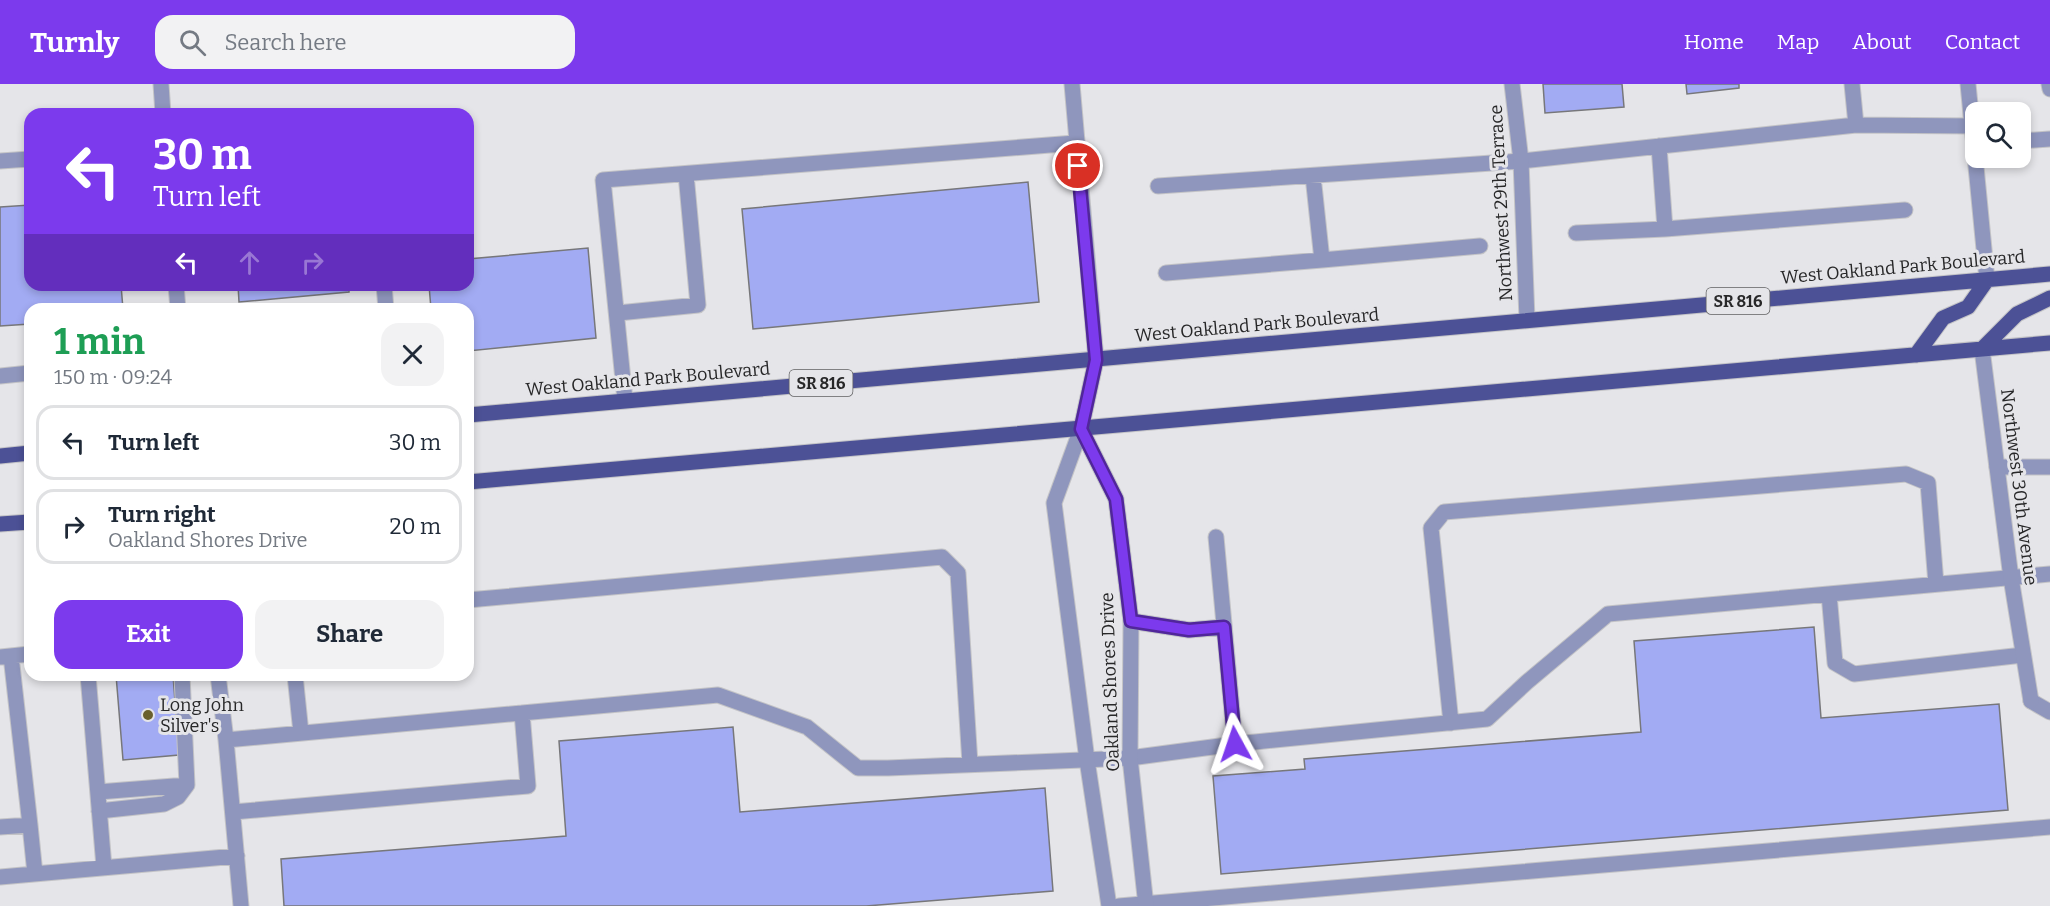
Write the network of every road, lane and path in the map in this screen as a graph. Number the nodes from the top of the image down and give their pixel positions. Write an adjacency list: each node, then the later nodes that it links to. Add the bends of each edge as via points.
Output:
1 (161, 84): 9 (street)
2 (1071, 84): 14 (street, Oakland Shores Drive)
3 (1512, 84): 18 (street, Northwest 29th Terrace)
4 (1852, 84): 10 (street)
5 (1968, 84): 8 (street)
6 (2049, 84): 7 (street)
7 (2050, 89)
8 (1970, 102)
9 (163, 108)
10 (1856, 125): 11 (street); 15 (street)
11 (1965, 126)
12 (2050, 139): 13 (street)
13 (2031, 140)
14 (1075, 143): 20 (street); 37 (street, Oakland Shores Drive)
15 (1659, 146): 18 (street); 24 (street)
16 (24, 159): 17 (street)
17 (0, 161)
18 (1521, 161): 21 (street); 33 (street, Northwest 29th Terrace)
19 (1976, 168): 30 (street)
20 (687, 174): 32 (street, via 698,305); 32 (street, via 603,180)
21 (1313, 176): 22 (street); 27 (street)
22 (1158, 186)
23 (1905, 210): 24 (street)
24 (1665, 229): 25 (street)
25 (1576, 233)
26 (1480, 246): 27 (street)
27 (1322, 260): 28 (street)
28 (1166, 273)
29 (2050, 274): 30 (main road, West Oakland Park Boulevard / SR 816)
30 (1987, 280): 33 (main road, West Oakland Park Boulevard / SR 816); 36 (main road, via 1968,307 1943,318)
31 (2050, 298): 35 (main road, via 2017,314)
32 (618, 313): 40 (street)
33 (1527, 319): 37 (main road, West Oakland Park Boulevard / SR 816)
34 (2050, 343): 35 (main road)
35 (1982, 349): 36 (main road); 45 (street, Northwest 30th Avenue)
36 (1916, 355): 42 (main road)
37 (1096, 360): 40 (main road, West Oakland Park Boulevard / SR 816); 42 (street, Oakland Shores Drive)
38 (24, 374): 39 (street)
39 (0, 376)
40 (626, 400): 41 (main road, West Oakland Park Boulevard / SR 816)
41 (474, 414)
42 (1081, 429): 47 (main road); 56 (street, Oakland Shores Drive, via 1116,499); 72 (street, Oakland Shores Drive, via 1054,502)
43 (24, 454): 44 (main road)
44 (0, 456)
45 (1997, 467): 46 (street); 52 (street, Northwest 30th Avenue)
46 (2050, 467)
47 (474, 481)
48 (24, 522): 49 (main road)
49 (0, 524)
50 (1216, 537): 57 (street)
51 (2050, 574): 52 (street)
52 (2011, 578): 53 (street); 59 (street, Northwest 30th Avenue)
53 (1936, 584): 54 (street); 67 (street, via 1928,483 1906,474 1444,512 1431,528)
54 (1829, 594): 59 (street, via 1835,663 1854,674); 67 (street, via 1608,614 1487,719)
55 (474, 599): 73 (street, via 942,557 958,573)
56 (1131, 621): 57 (street, via 1189,630); 71 (street, Oakland Shores Drive)
57 (1224, 627): 70 (street)
58 (24, 655): 60 (street)
59 (2023, 656): 66 (street, Northwest 30th Avenue, via 2031,701)
60 (5, 657): 78 (street)
61 (89, 681): 75 (street)
62 (182, 681): 74 (street)
63 (219, 681): 69 (street)
64 (296, 681): 68 (street)
65 (522, 712): 68 (street); 73 (street, via 718,695 807,727 858,768); 77 (street, via 528,786)
66 (2050, 712)
67 (1451, 723): 70 (street)
68 (301, 733): 69 (street)
69 (226, 740): 77 (street)
70 (1235, 744): 71 (street)
71 (1130, 758): 72 (street); 85 (street, Oakland Shores Drive)
72 (1087, 760): 73 (street); 87 (street, Oakland Shores Drive)
73 (970, 764)
74 (187, 785): 75 (street); 76 (street, via 178,797 164,804)
75 (98, 792): 76 (street)
76 (99, 811): 82 (street)
77 (233, 812): 81 (street)
78 (30, 825): 79 (street); 83 (street)
79 (0, 827)
80 (2050, 827): 85 (street)
81 (237, 856): 82 (street); 86 (street)
82 (104, 867): 83 (street)
83 (35, 874): 84 (street)
84 (0, 877)
85 (1145, 905): 88 (street)
86 (241, 906)
87 (1109, 906)
88 (1119, 906)

